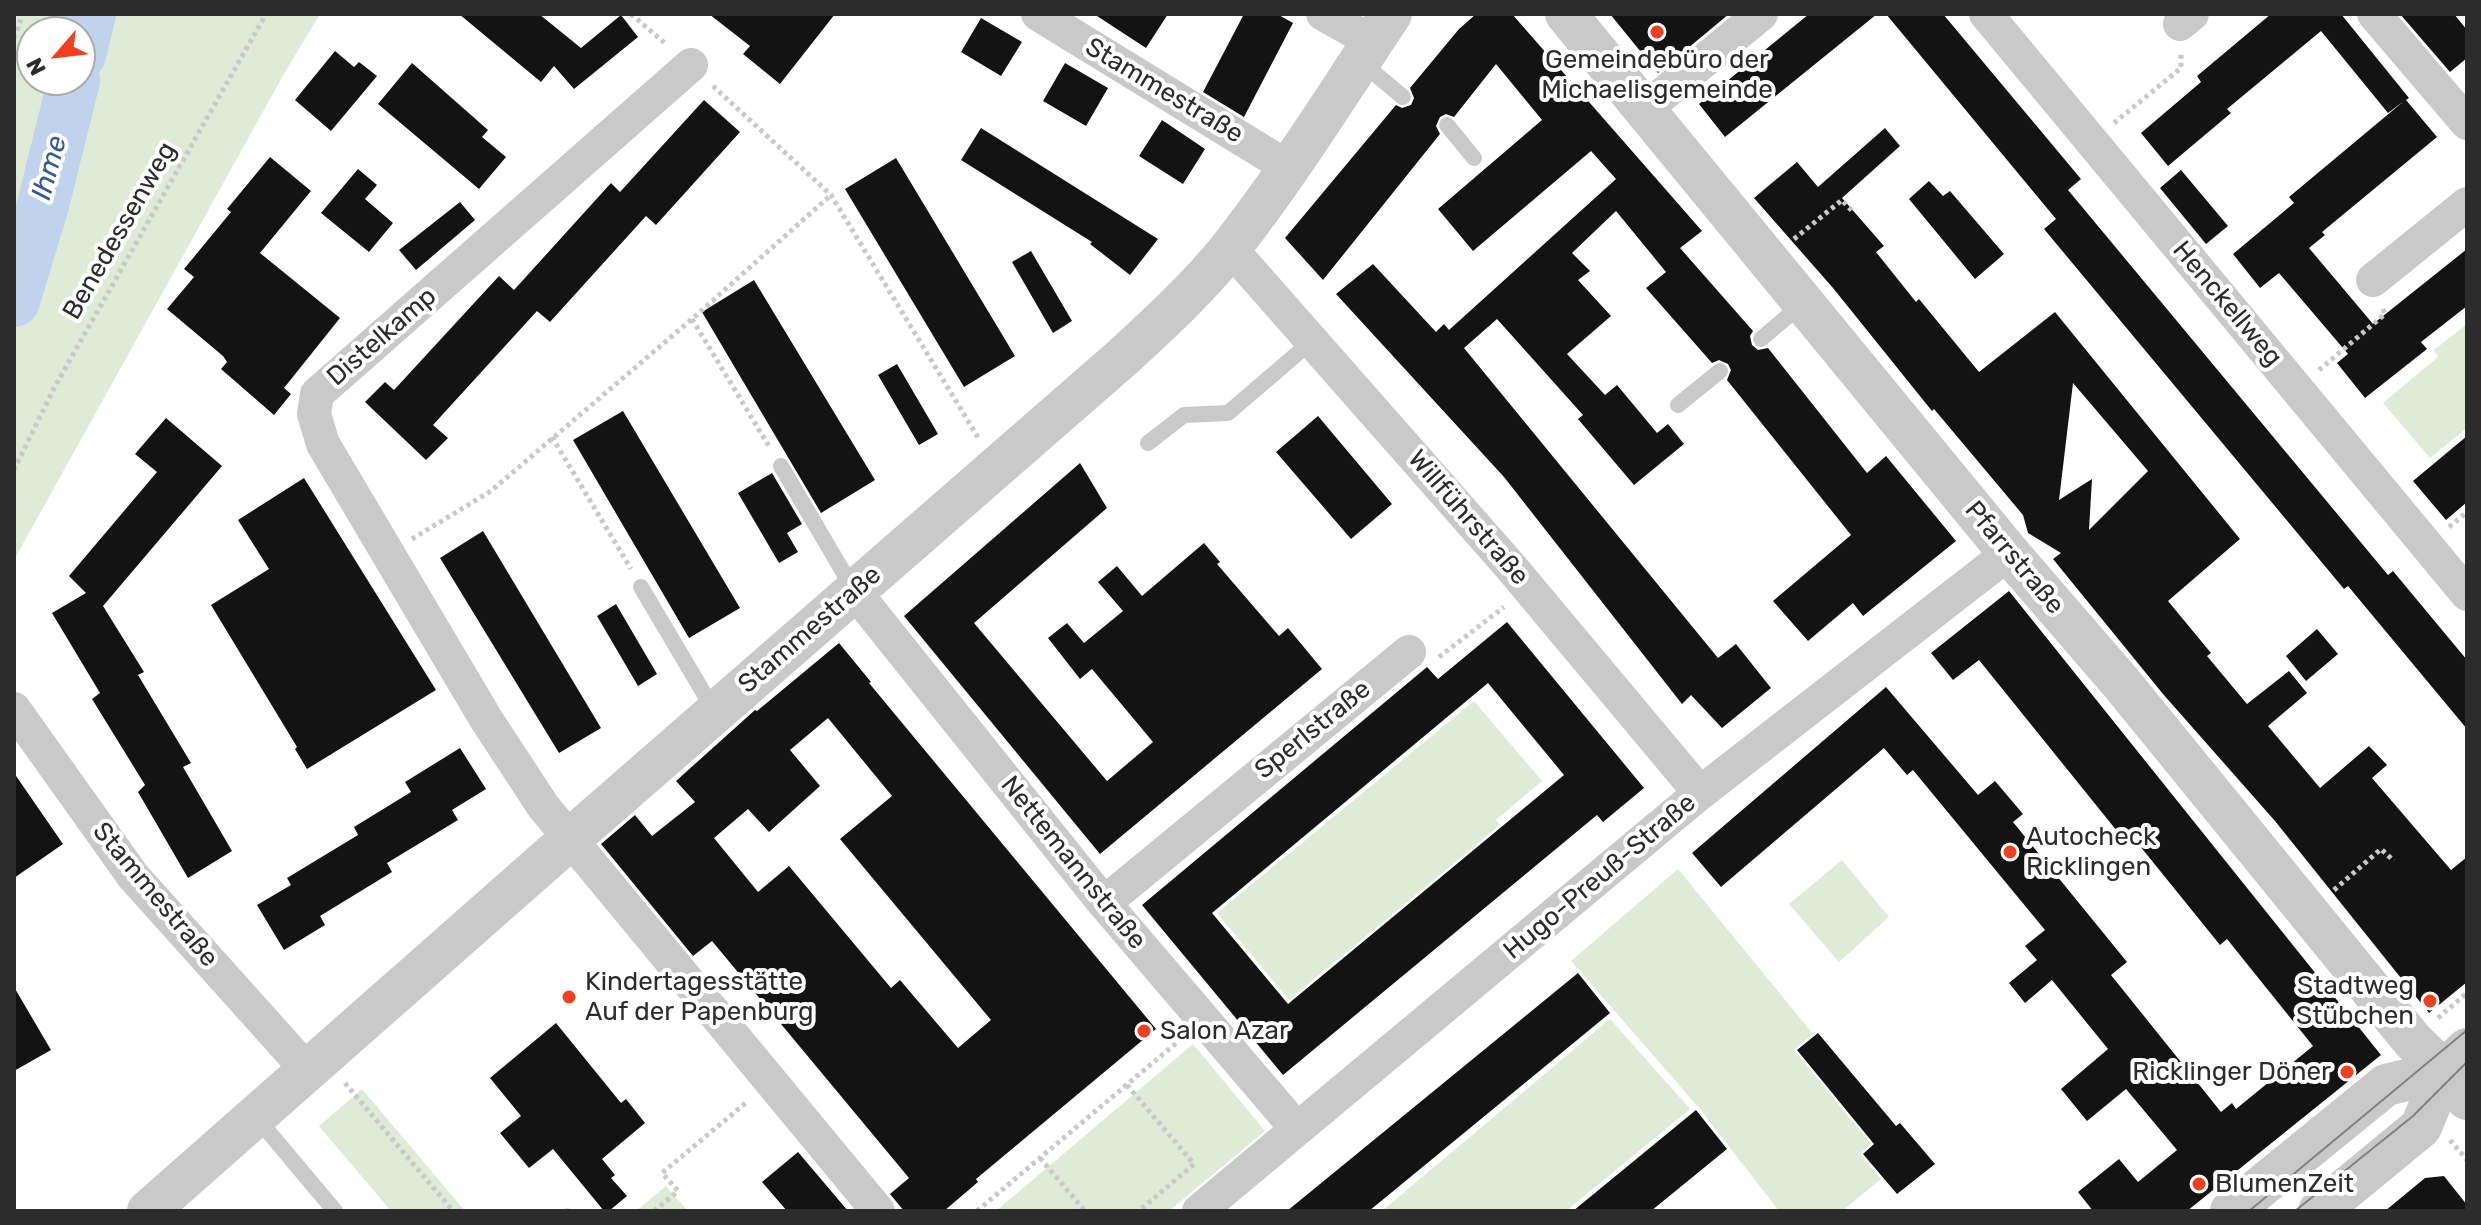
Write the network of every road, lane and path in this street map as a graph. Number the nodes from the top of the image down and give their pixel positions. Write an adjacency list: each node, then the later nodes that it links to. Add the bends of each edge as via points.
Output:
1 (23, 14): 11 (path)
2 (266, 14): 38 (path, Benedessenweg, via 54,388)
3 (631, 14): 13 (path)
4 (1038, 14): 20 (street, Stammestraße)
5 (1323, 14): 12 (street)
6 (1566, 14): 15 (street, Pfarrstraße)
7 (1761, 14): 15 (street)
8 (1986, 14): 18 (street, Henckellweg)
9 (2374, 14): 16 (street)
10 (2186, 19): 18 (path, via 2181,68)
11 (14, 38)
12 (1375, 39): 14 (lane); 20 (street, Stammestraße)
13 (691, 65): 21 (path); 40 (street, Distelkamp, via 317,394 314,414 323,444)
14 (1403, 97)
15 (1645, 109): 27 (street, Pfarrstraße)
16 (2467, 123)
17 (1447, 125): 19 (lane)
18 (2092, 141): 32 (street, Henckellweg)
19 (1474, 158)
20 (1289, 168): 25 (street, Stammestraße)
21 (831, 195): 28 (path); 37 (path)
22 (2467, 204): 26 (street)
23 (1853, 212): 24 (path, via 1842,200)
24 (1793, 240)
25 (1230, 248): 30 (street, Willführstraße); 37 (street, Stammestraße, via 1169,315)
26 (2373, 280): 32 (path, via 2385,314)
27 (1804, 303): 29 (lane); 39 (street, Pfarrstraße)
28 (692, 319): 34 (path); 36 (path)
29 (1761, 339)
30 (1312, 341): 35 (lane, via 1228,413 1184,415); 42 (street, Willführstraße)
31 (1720, 371): 33 (lane)
32 (2296, 388): 44 (street, Henckellweg)
33 (1678, 405)
34 (552, 437): 40 (path, via 491,491); 41 (path)
35 (1148, 443)
36 (781, 466): 43 (lane)
37 (997, 467): 43 (street, Stammestraße)
38 (14, 470)
39 (2009, 553): 48 (street, Hugo-Preuß-Straße); 55 (street, Pfarrstraße, via 2413,1041)
40 (389, 554): 49 (street, Distelkamp, via 486,719)
41 (641, 587): 47 (lane)
42 (1529, 588): 45 (path, via 1434,661); 48 (street, Willführstraße)
43 (855, 592): 47 (street, Stammestraße); 52 (street, Nettemannstraße)
44 (2467, 594)
45 (1409, 652): 52 (street, Sperlstraße)
46 (14, 709): 54 (street, Stammestraße, via 133,876)
47 (715, 712): 49 (street, Stammestraße)
48 (1700, 793): 59 (street, Hugo-Preuß-Straße)
49 (569, 840): 54 (street, Stammestraße); 56 (street, Distelkamp)
50 (2394, 861): 51 (path, via 2381,849)
51 (2329, 894)
52 (1104, 903): 53 (street, Nettemannstraße)
53 (1203, 1020): 57 (path); 59 (street, Nettemannstraße)
54 (316, 1064): 58 (street, Stammestraße); 63 (path)
55 (2459, 1073): 70 (street, via 2386,1085); 71 (street, via 2421,1127)
56 (771, 1082): 64 (path, via 662,1173 678,1191); 65 (street, Distelkamp)
57 (1127, 1085): 60 (path); 68 (path, via 1194,1164)
58 (256, 1117): 61 (street, Stammestraße); 62 (lane)
59 (1297, 1129): 69 (street, Hugo-Preuß-Straße)
60 (1040, 1158): 66 (path); 67 (path)
61 (148, 1211)
62 (335, 1211)
63 (453, 1211)
64 (654, 1211)
65 (878, 1211)
66 (977, 1211)
67 (1085, 1211)
68 (1139, 1211)
69 (1199, 1211)
70 (2231, 1211)
71 (2319, 1211)

